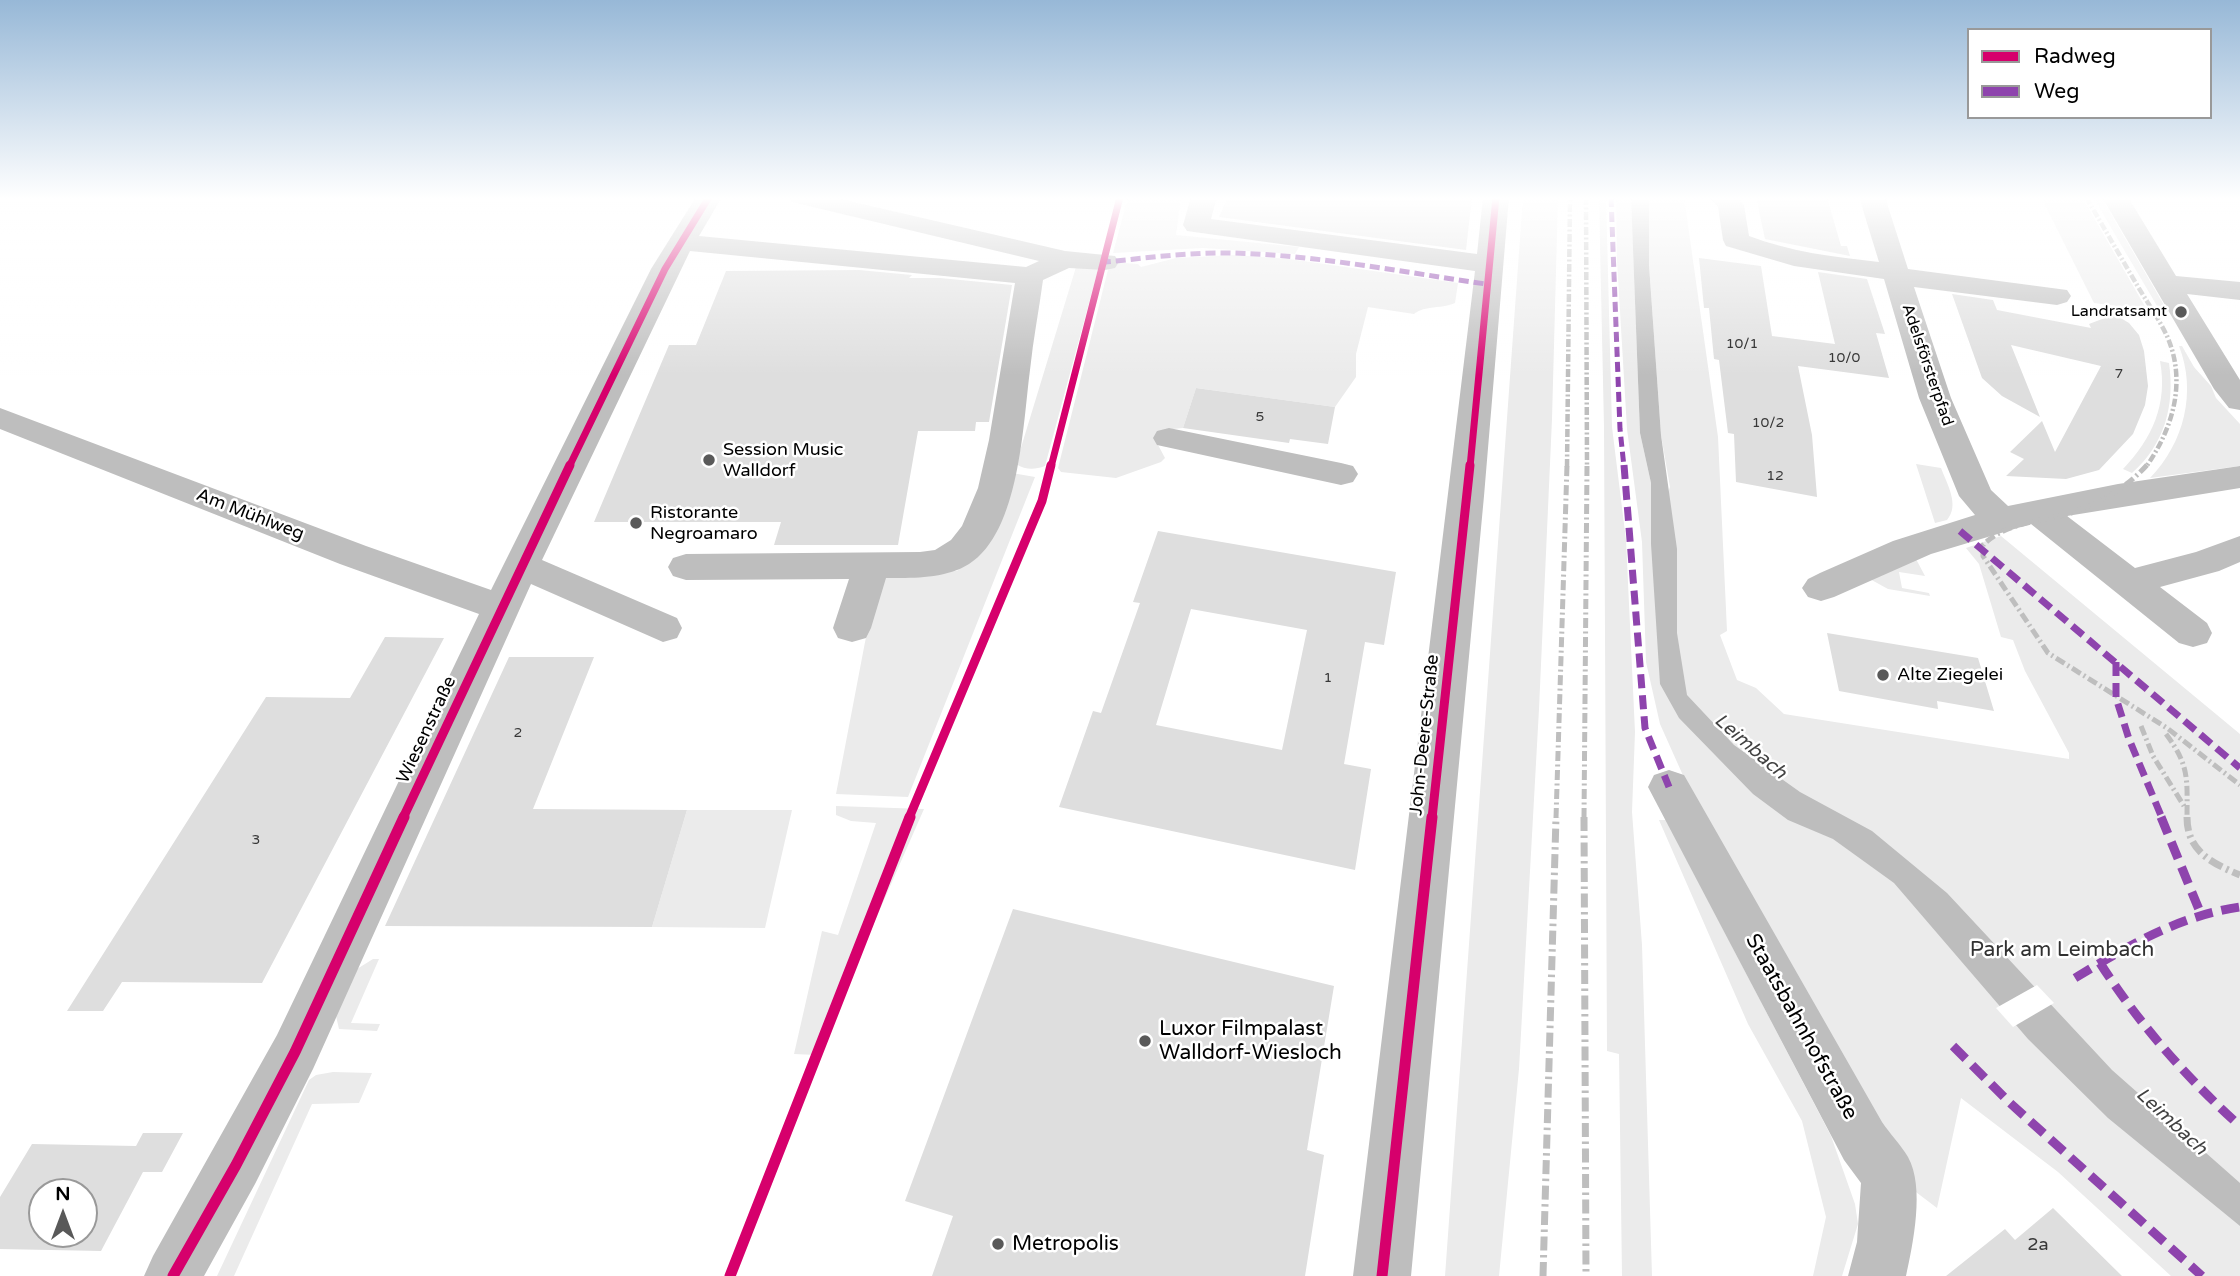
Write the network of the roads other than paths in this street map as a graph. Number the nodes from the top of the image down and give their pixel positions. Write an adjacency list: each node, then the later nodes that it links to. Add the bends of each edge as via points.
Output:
1 (672, 257): 25 (street, Wiesenstraße)
2 (830, 257): 13 (street)
3 (1055, 257): 9 (street)
4 (1433, 257): 11 (street)
5 (1490, 257): 11 (street, John-Deere-Straße)
6 (1783, 257): 12 (street)
7 (1891, 257): 12 (street, Adelsförsterpfad)
8 (2151, 257): 14 (street)
9 (1065, 259): 10 (street); 13 (street)
10 (1105, 262)
11 (1489, 264): 36 (street, John-Deere-Straße)
12 (1897, 274): 16 (street); 23 (street, Adelsförsterpfad, via 1935,398 1972,488 1980,502)
13 (1030, 276): 26 (street, via 1008,435 988,510 963,550 937,562)
14 (2167, 283): 15 (street); 17 (street)
15 (2240, 290)
16 (2057, 296)
17 (2240, 401)
18 (0, 418): 30 (street, Am Mühlweg)
19 (1169, 438): 20 (street)
20 (1341, 474)
21 (2240, 477): 22 (street)
22 (2039, 512): 23 (street); 28 (street)
23 (2003, 521): 29 (street, via 1930,540)
24 (2240, 548): 28 (street)
25 (522, 566): 30 (street, Wiesenstraße); 31 (street)
26 (871, 566): 27 (street); 32 (street)
27 (685, 567)
28 (2130, 582): 33 (street)
29 (1821, 588)
30 (502, 608): 35 (street, Wiesenstraße, via 295,1052)
31 (663, 628)
32 (852, 628)
33 (2193, 633)
34 (1669, 787): 37 (street, Staatsbahnhofstraße, via 1863,1141 1889,1176 1885,1242)
35 (173, 1276)
36 (1382, 1276)
37 (1877, 1276)

